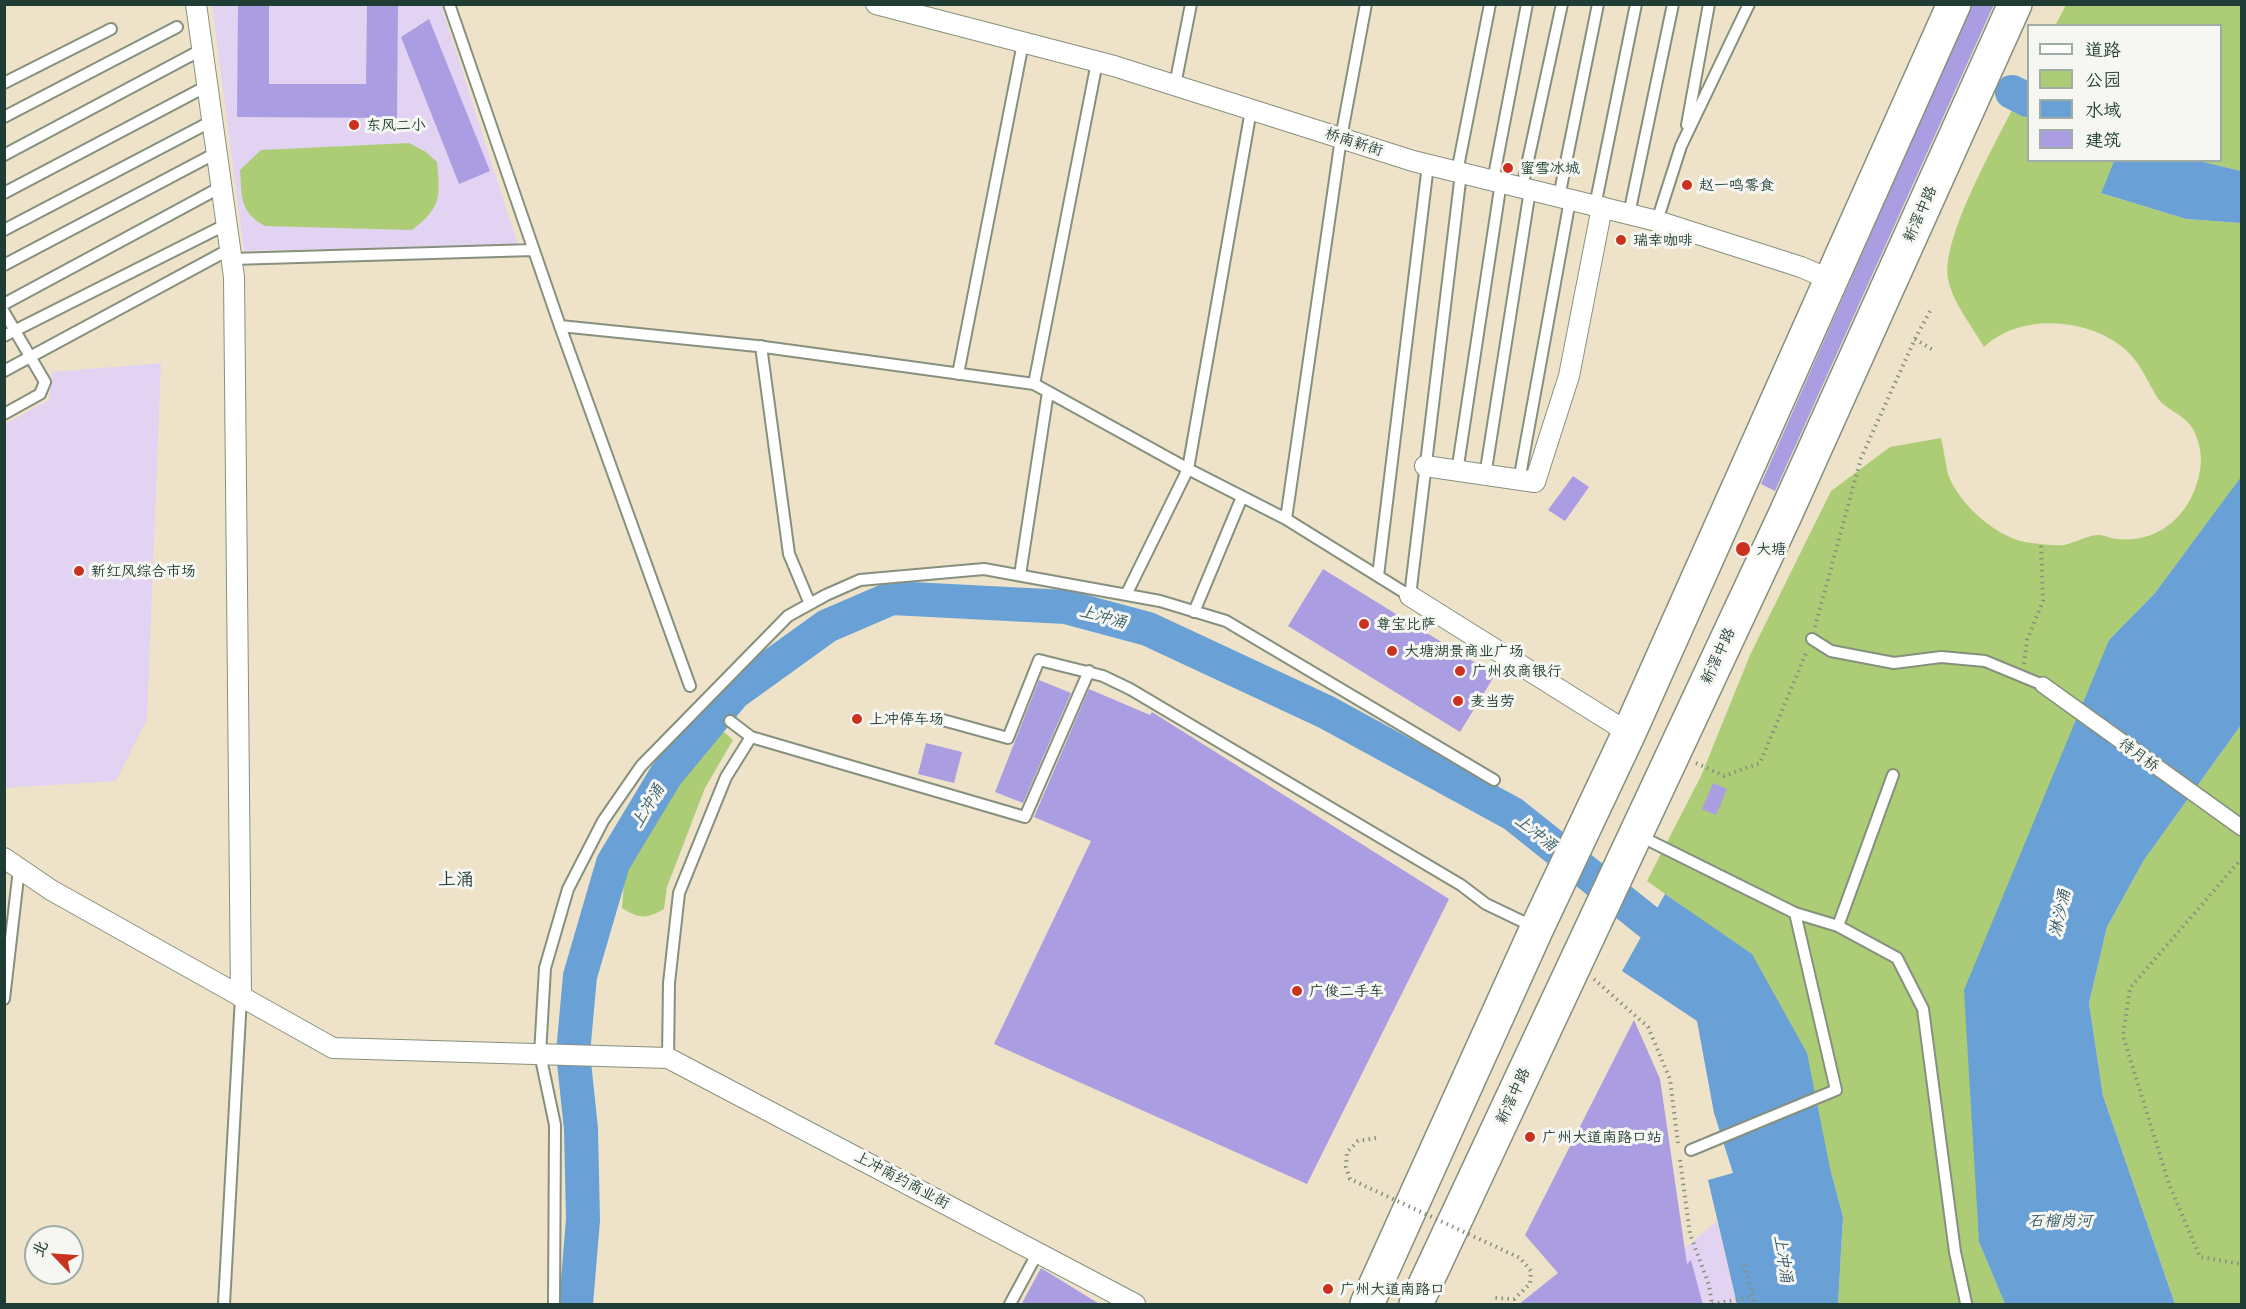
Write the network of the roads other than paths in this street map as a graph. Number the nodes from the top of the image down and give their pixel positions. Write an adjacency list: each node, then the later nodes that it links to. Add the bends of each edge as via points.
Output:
1 (196, 4): 20 (street)
2 (449, 4): 44 (lane)
3 (876, 4): 16 (street, 桥南新街)
4 (1191, 4): 24 (lane)
5 (1366, 4): 28 (lane)
6 (1490, 4): 33 (lane)
7 (1527, 4): 34 (lane)
8 (1562, 4): 36 (lane)
9 (1598, 4): 38 (lane)
10 (1636, 4): 39 (lane)
11 (1673, 4): 40 (lane)
12 (1709, 4): 29 (lane)
13 (1749, 4): 29 (lane)
14 (1954, 4): 47 (highway)
15 (2015, 4): 84 (highway, 新滘中路, via 1786,513)
16 (903, 8): 19 (street, 桥南新街)
17 (177, 27): 26 (lane)
18 (111, 29): 22 (lane)
19 (1023, 43): 21 (street, 桥南新街); 56 (lane)
20 (201, 50): 23 (street); 31 (lane)
21 (1097, 62): 24 (street, 桥南新街); 57 (lane)
22 (4, 83)
23 (207, 86): 27 (street); 37 (lane)
24 (1175, 86): 25 (street, 桥南新街)
25 (1251, 110): 28 (street, 桥南新街); 61 (lane)
26 (4, 117)
27 (212, 121): 30 (street); 43 (lane)
28 (1341, 138): 32 (street, 桥南新街); 66 (lane)
29 (1684, 140): 41 (lane)
30 (216, 153): 35 (street); 46 (lane)
31 (4, 155)
32 (1428, 165): 33 (street, 桥南新街); 68 (lane)
33 (1459, 172): 34 (street, 桥南新街); 60 (lane)
34 (1497, 182): 36 (street, 桥南新街); 62 (lane)
35 (221, 187): 42 (street); 48 (lane)
36 (1526, 189): 38 (street, 桥南新街); 63 (lane)
37 (4, 193)
38 (1565, 198): 39 (street, 桥南新街); 64 (lane)
39 (1599, 206): 40 (street, 桥南新街); 64 (street, via 1569,376 1535,482)
40 (1629, 214): 41 (street, 桥南新街)
41 (1658, 221): 47 (street, 桥南新街)
42 (227, 224): 45 (street); 51 (lane)
43 (4, 230)
44 (533, 250): 45 (lane); 50 (lane)
45 (231, 254): 54 (lane); 89 (street)
46 (4, 265)
47 (1831, 280): 79 (highway)
48 (4, 304)
49 (4, 312): 51 (lane)
50 (560, 326): 53 (lane); 76 (lane)
51 (15, 331): 52 (lane); 54 (lane)
52 (4, 336)
53 (761, 346): 56 (lane); 71 (lane, via 789,554)
54 (30, 357): 55 (lane); 59 (lane, via 45,382 40,394)
55 (4, 371)
56 (958, 374): 57 (lane)
57 (1034, 384): 58 (lane)
58 (1048, 392): 61 (lane); 67 (lane)
59 (4, 414)
60 (1425, 466): 62 (street); 70 (lane)
61 (1188, 470): 65 (lane); 69 (lane)
62 (1457, 472): 63 (street)
63 (1485, 476): 64 (street)
64 (1519, 482)
65 (1242, 497): 66 (lane); 72 (lane)
66 (1286, 519): 68 (lane)
67 (1020, 575): 69 (lane); 71 (lane, via 984,569 860,580)
68 (1378, 576): 70 (lane)
69 (1126, 595): 72 (lane)
70 (1410, 596): 79 (street)
71 (810, 604): 91 (lane, via 788,616 641,766 603,821 568,890 545,968)
72 (1194, 612): 82 (lane, via 1226,621)
73 (1812, 639): 75 (lane, via 1831,651 1894,663 1941,657 1985,661)
74 (1089, 671): 77 (lane, via 1039,660 1008,738); 80 (lane, via 1025,817); 87 (lane, via 1130,689 1461,885 1486,904)
75 (2043, 685): 83 (street, 待月桥)
76 (690, 686)
77 (939, 719)
78 (730, 721): 80 (lane)
79 (1629, 733): 87 (highway)
80 (750, 737): 92 (lane, via 726,777 679,893 669,983)
81 (1893, 775): 88 (lane)
82 (1494, 780)
83 (2239, 826)
84 (1630, 847): 86 (lane); 101 (highway, 新滘中路)
85 (12, 863): 89 (street, via 51,890); 90 (lane)
86 (1795, 913): 88 (lane); 93 (lane, via 1836,1090)
87 (1541, 919): 100 (highway)
88 (1838, 926): 95 (lane, via 1897,958 1923,1010 1955,1252)
89 (241, 996): 91 (street, via 333,1048); 96 (lane)
90 (4, 999)
91 (540, 1054): 92 (street); 97 (lane, via 555,1125)
92 (668, 1058): 94 (street, 上冲南约商业街)
93 (1694, 1149)
94 (1038, 1252): 98 (lane); 99 (street, 上冲南约商业街)
95 (1966, 1303)
96 (225, 1305)
97 (554, 1305)
98 (1010, 1305)
99 (1136, 1305)
100 (1367, 1305)
101 (1416, 1305)

